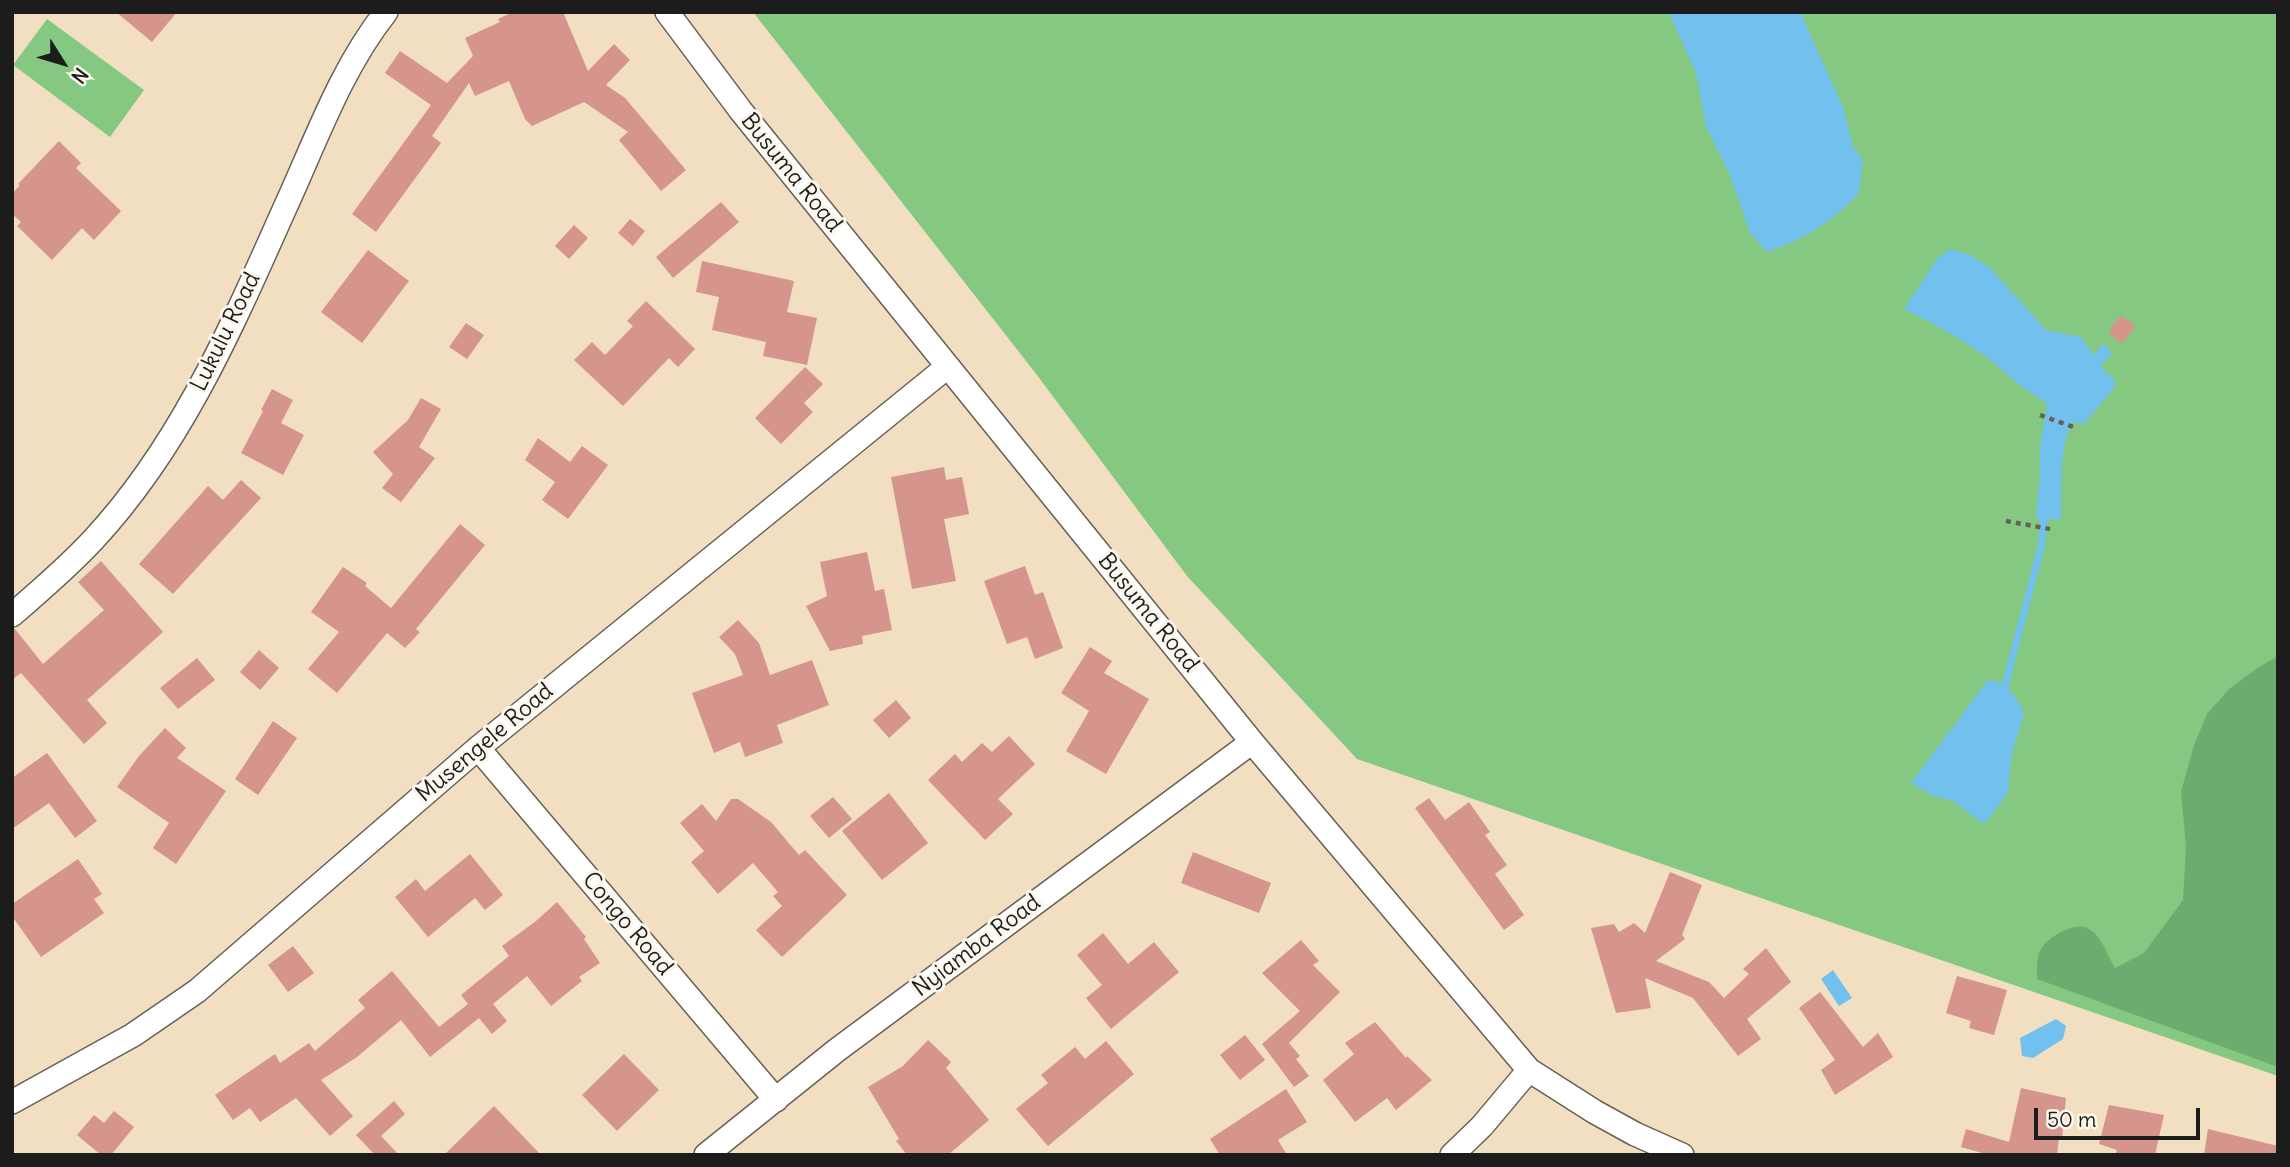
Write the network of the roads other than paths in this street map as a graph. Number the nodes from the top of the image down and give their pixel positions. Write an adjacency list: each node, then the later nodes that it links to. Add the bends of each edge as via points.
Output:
1 (386, 12): 4 (street, Lukulu Road, via 343,81 216,358 165,447 94,540)
2 (667, 12): 3 (street, Busuma Road)
3 (947, 367): 5 (street, Busuma Road); 6 (street, Musengele Road)
4 (12, 615)
5 (1252, 743): 7 (street, Busuma Road); 8 (street, Nyiamba Road)
6 (478, 748): 8 (street, Congo Road); 9 (street, Musengele Road, via 197,992 133,1035)
7 (1529, 1070): 11 (street); 12 (street, Busuma Road, via 1595,1112)
8 (776, 1100): 10 (street, Nyiamba Road)
9 (12, 1102)
10 (706, 1155)
11 (1452, 1155)
12 (1682, 1155)

